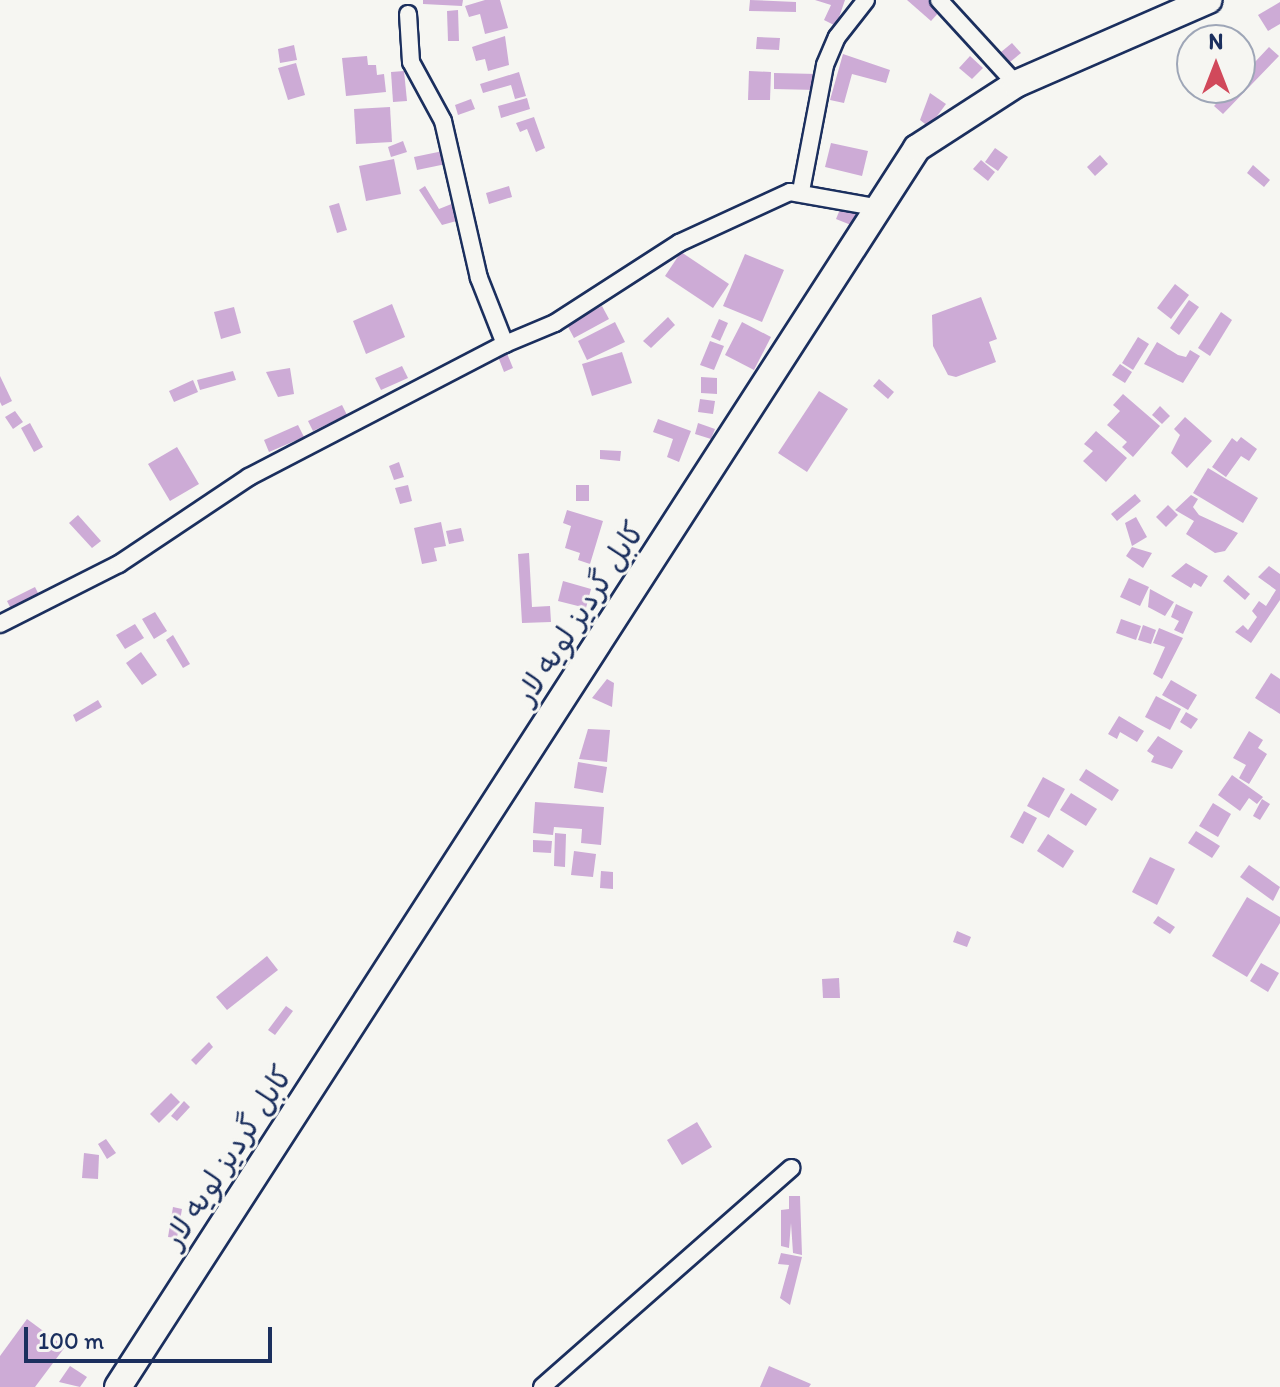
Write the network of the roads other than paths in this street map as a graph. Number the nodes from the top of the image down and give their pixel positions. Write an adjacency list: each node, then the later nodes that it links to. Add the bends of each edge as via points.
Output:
1 (866, 0): 6 (street, via 837,37 825,65)
2 (939, 0): 5 (street)
3 (1208, 0): 5 (highway, کابل گردیز لویه لار)
4 (408, 14): 8 (street, via 411,62 439,109 475,265)
5 (1016, 84): 7 (highway, کابل گردیز لویه لار, via 917,148)
6 (801, 191): 7 (street); 8 (street, via 679,243 555,323)
7 (880, 208): 11 (highway, کابل گردیز لویه لار)
8 (505, 344): 9 (street, via 249,477 119,564)
9 (0, 624)
10 (791, 1168): 12 (street)
11 (118, 1387)
12 (542, 1387)

